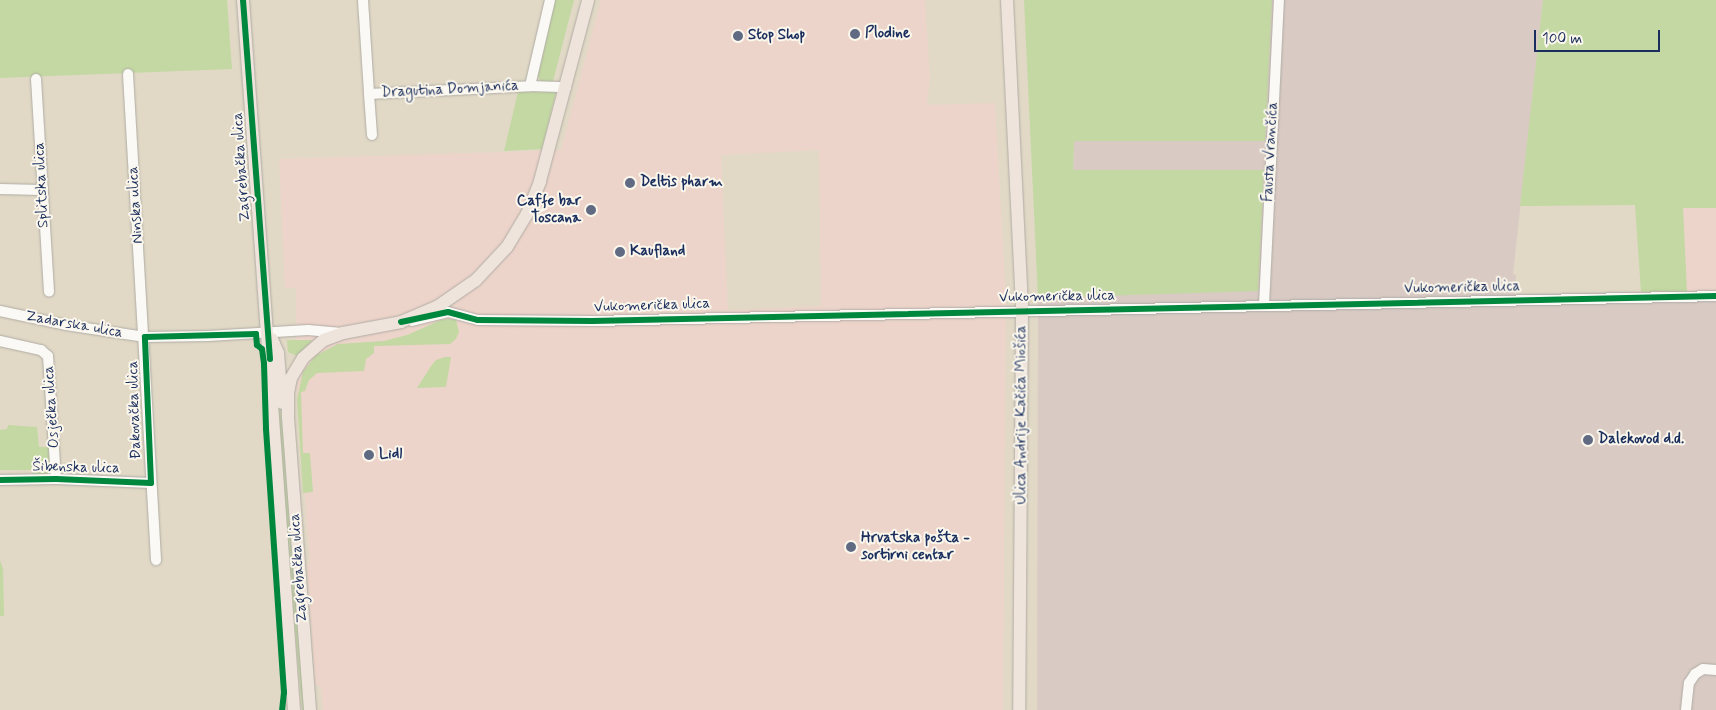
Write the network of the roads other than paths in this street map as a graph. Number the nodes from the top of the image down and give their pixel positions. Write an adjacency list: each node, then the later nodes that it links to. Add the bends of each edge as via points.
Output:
1 (243, 0): 21 (main road, Zagrebačka ulica)
2 (363, 0): 11 (street, Dragutina Domjanića)
3 (550, 0): 9 (street)
4 (588, 0): 10 (main road, Zagrebačka ulica)
5 (1007, 0): 19 (main road, Ulica Andrije Kačića Miošića)
6 (1279, 0): 17 (street, Fausta Vrančića)
7 (128, 74): 23 (street, Ninska ulica)
8 (36, 79): 14 (street, Splitska ulica)
9 (530, 86): 10 (street, Dragutina Domjanića); 11 (street, Dragutina Domjanića)
10 (566, 87): 20 (main road, Zagrebačka ulica, via 534,198 507,247 453,298)
11 (369, 94): 12 (street)
12 (372, 135)
13 (0, 189): 14 (street)
14 (42, 190): 15 (street, Splitska ulica)
15 (49, 292)
16 (1716, 296): 17 (street, Vukomerička ulica)
17 (1264, 305): 19 (street, Vukomerička ulica)
18 (0, 311): 23 (street, Zadarska ulica)
19 (1022, 311): 20 (street, Vukomerička ulica, via 592,321 468,318 448,312); 35 (main road, Ulica Andrije Kačića Miošića)
20 (401, 322): 22 (main road, Zagrebačka ulica)
21 (267, 333): 22 (street, Zadarska ulica, via 320,330); 23 (street, Zadarska ulica); 25 (main road, via 278,353 282,410); 31 (main road, Zagrebačka ulica)
22 (343, 333): 25 (main road, Zagrebačka ulica, via 316,345 295,370 288,393)
23 (145, 337): 28 (street, Đakovačka ulica)
24 (0, 341): 26 (street, Osječka ulica, via 42,350 48,356)
25 (290, 450): 34 (main road, Zagrebačka ulica)
26 (56, 479): 27 (street, Šibenska ulica); 28 (street, Šibenska ulica)
27 (0, 480)
28 (151, 483): 29 (street, Đakovačka ulica)
29 (156, 560)
30 (1716, 670): 36 (street, via 1694,674 1689,682)
31 (292, 682): 32 (main road); 33 (main road, Zagrebačka ulica)
32 (287, 710)
33 (294, 710)
34 (310, 710)
35 (1019, 710)
36 (1686, 710)

